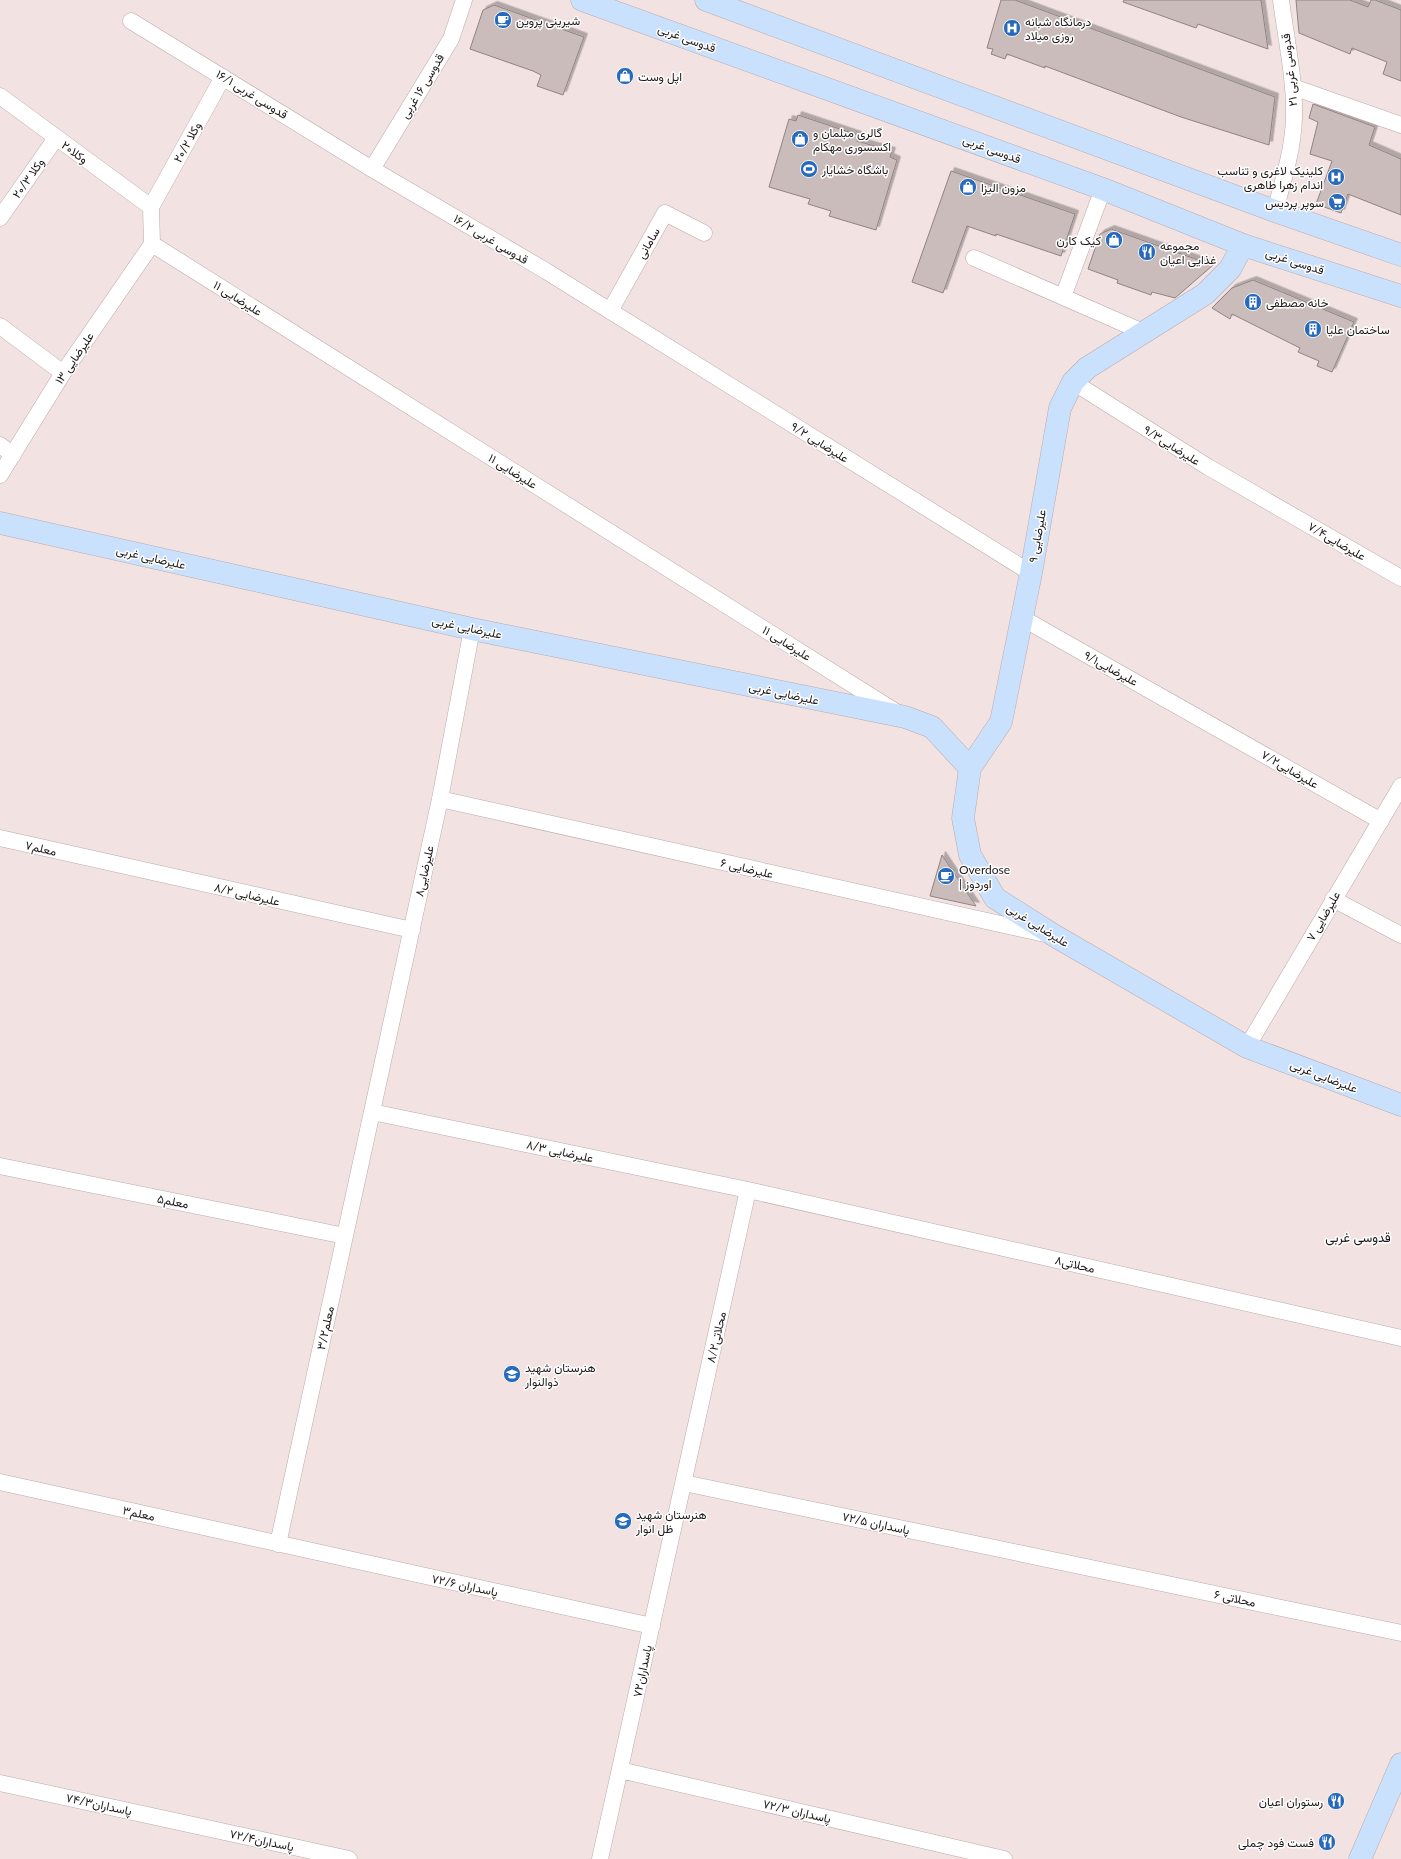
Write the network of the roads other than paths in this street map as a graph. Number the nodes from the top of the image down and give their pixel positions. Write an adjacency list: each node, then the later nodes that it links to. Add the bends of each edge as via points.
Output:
1 (464, 0): 11 (street, قدوسی ۱۶ غربی, via 451,38)
2 (582, 0): 12 (street, قدوسی غربی)
3 (706, 0): 14 (street)
4 (1281, 0): 7 (street, ۲۱ قدوسی غربی)
5 (130, 21): 6 (street, ۱۶/۱ قدوسی غربی)
6 (224, 77): 11 (street, ۱۶/۱ قدوسی غربی); 13 (street, وکلا ۲۰/۲)
7 (1293, 88): 9 (street); 14 (street, ۲۱ قدوسی غربی, via 1294,119)
8 (0, 96): 10 (street, وکلا۲۰)
9 (1401, 125)
10 (56, 138): 13 (street, وکلا۲۰); 15 (street, وکلا ۲۰/۳)
11 (372, 169): 23 (street, ۱۶/۲ قدوسی غربی)
12 (1103, 189): 18 (street, قدوسی غربی); 22 (street)
13 (151, 207): 17 (street)
14 (1276, 211): 19 (street)
15 (0, 218)
16 (704, 233): 23 (street, سامانی, via 665,213)
17 (152, 244): 26 (street, ۱۳ علیرضایی); 37 (street, ۱۱ علیرضایی)
18 (1244, 245): 21 (street, قدوسی غربی); 25 (street, ۹ علیرضایی, via 1230,269 1205,294)
19 (1401, 255)
20 (974, 258): 22 (street)
21 (1401, 296)
22 (1063, 297): 25 (street)
23 (610, 310): 33 (street, ۹/۲ علیرضایی)
24 (5, 329): 26 (street)
25 (1144, 332): 27 (street, ۹ علیرضایی, via 1088,368)
26 (63, 373): 29 (street, ۱۳ علیرضایی)
27 (1073, 382): 31 (street, علیرضایی۹/۳, via 1208,467); 33 (street, ۹ علیرضایی, via 1060,408)
28 (0, 445): 29 (street)
29 (13, 455): 30 (street, ۱۳ علیرضایی)
30 (0, 475)
31 (1274, 505): 34 (street, علیرضایی۷/۴)
32 (0, 523): 36 (street, علیرضایی غربی)
33 (1031, 573): 35 (street, ۹ علیرضایی)
34 (1401, 578)
35 (1022, 618): 38 (street, علیرضایی۹/۱); 39 (street, ۹ علیرضایی, via 1001,722)
36 (472, 629): 37 (street, علیرضایی غربی); 41 (street, علیرضایی۸)
37 (904, 717): 39 (street, علیرضایی غربی, via 932,727)
38 (1199, 717): 42 (street, علیرضایی۷/۲)
39 (970, 768): 48 (street, علیرضایی غربی, via 963,818 970,854 995,898)
40 (1401, 786): 42 (street, ۷ علیرضایی)
41 (440, 799): 46 (street, علیرضایی۸); 48 (street, ۶ علیرضایی)
42 (1380, 820): 45 (street, ۷ علیرضایی)
43 (0, 838): 44 (street, معلم۷)
44 (83, 857): 46 (street, علیرضایی ۸/۲)
45 (1333, 899): 47 (street); 49 (street, ۷ علیرضایی)
46 (412, 930): 51 (street, علیرضایی۸)
47 (1401, 935)
48 (1055, 936): 49 (street, علیرضایی غربی)
49 (1247, 1047): 50 (street, علیرضایی غربی)
50 (1401, 1105)
51 (372, 1112): 53 (street, ۸/۳ علیرضایی); 54 (street, معلم۳/۲)
52 (0, 1166): 54 (street, معلم۵)
53 (748, 1190): 55 (street, محلاتی۸); 57 (street, محلاتی۸/۲)
54 (345, 1236): 58 (street, معلم۳/۲)
55 (1401, 1338)
56 (0, 1482): 58 (street, معلم۳)
57 (684, 1483): 59 (street, ۷۲/۵ پاسداران); 60 (street, پاسداران۷۲)
58 (278, 1544): 60 (street, ۷۲/۶ پاسداران)
59 (1068, 1563): 61 (street, ۶ محلاتی)
60 (652, 1626): 63 (street, پاسداران۷۲)
61 (1401, 1633)
62 (1401, 1764): 69 (street)
63 (620, 1770): 67 (street, پاسداران۷۲); 68 (street, ۷۲/۳ پاسداران)
64 (0, 1783): 65 (street, پاسداران۷۴/۳)
65 (198, 1826): 66 (street, پاسداران۷۲/۴)
66 (349, 1859)
67 (600, 1859)
68 (1004, 1859)
69 (1360, 1859)

